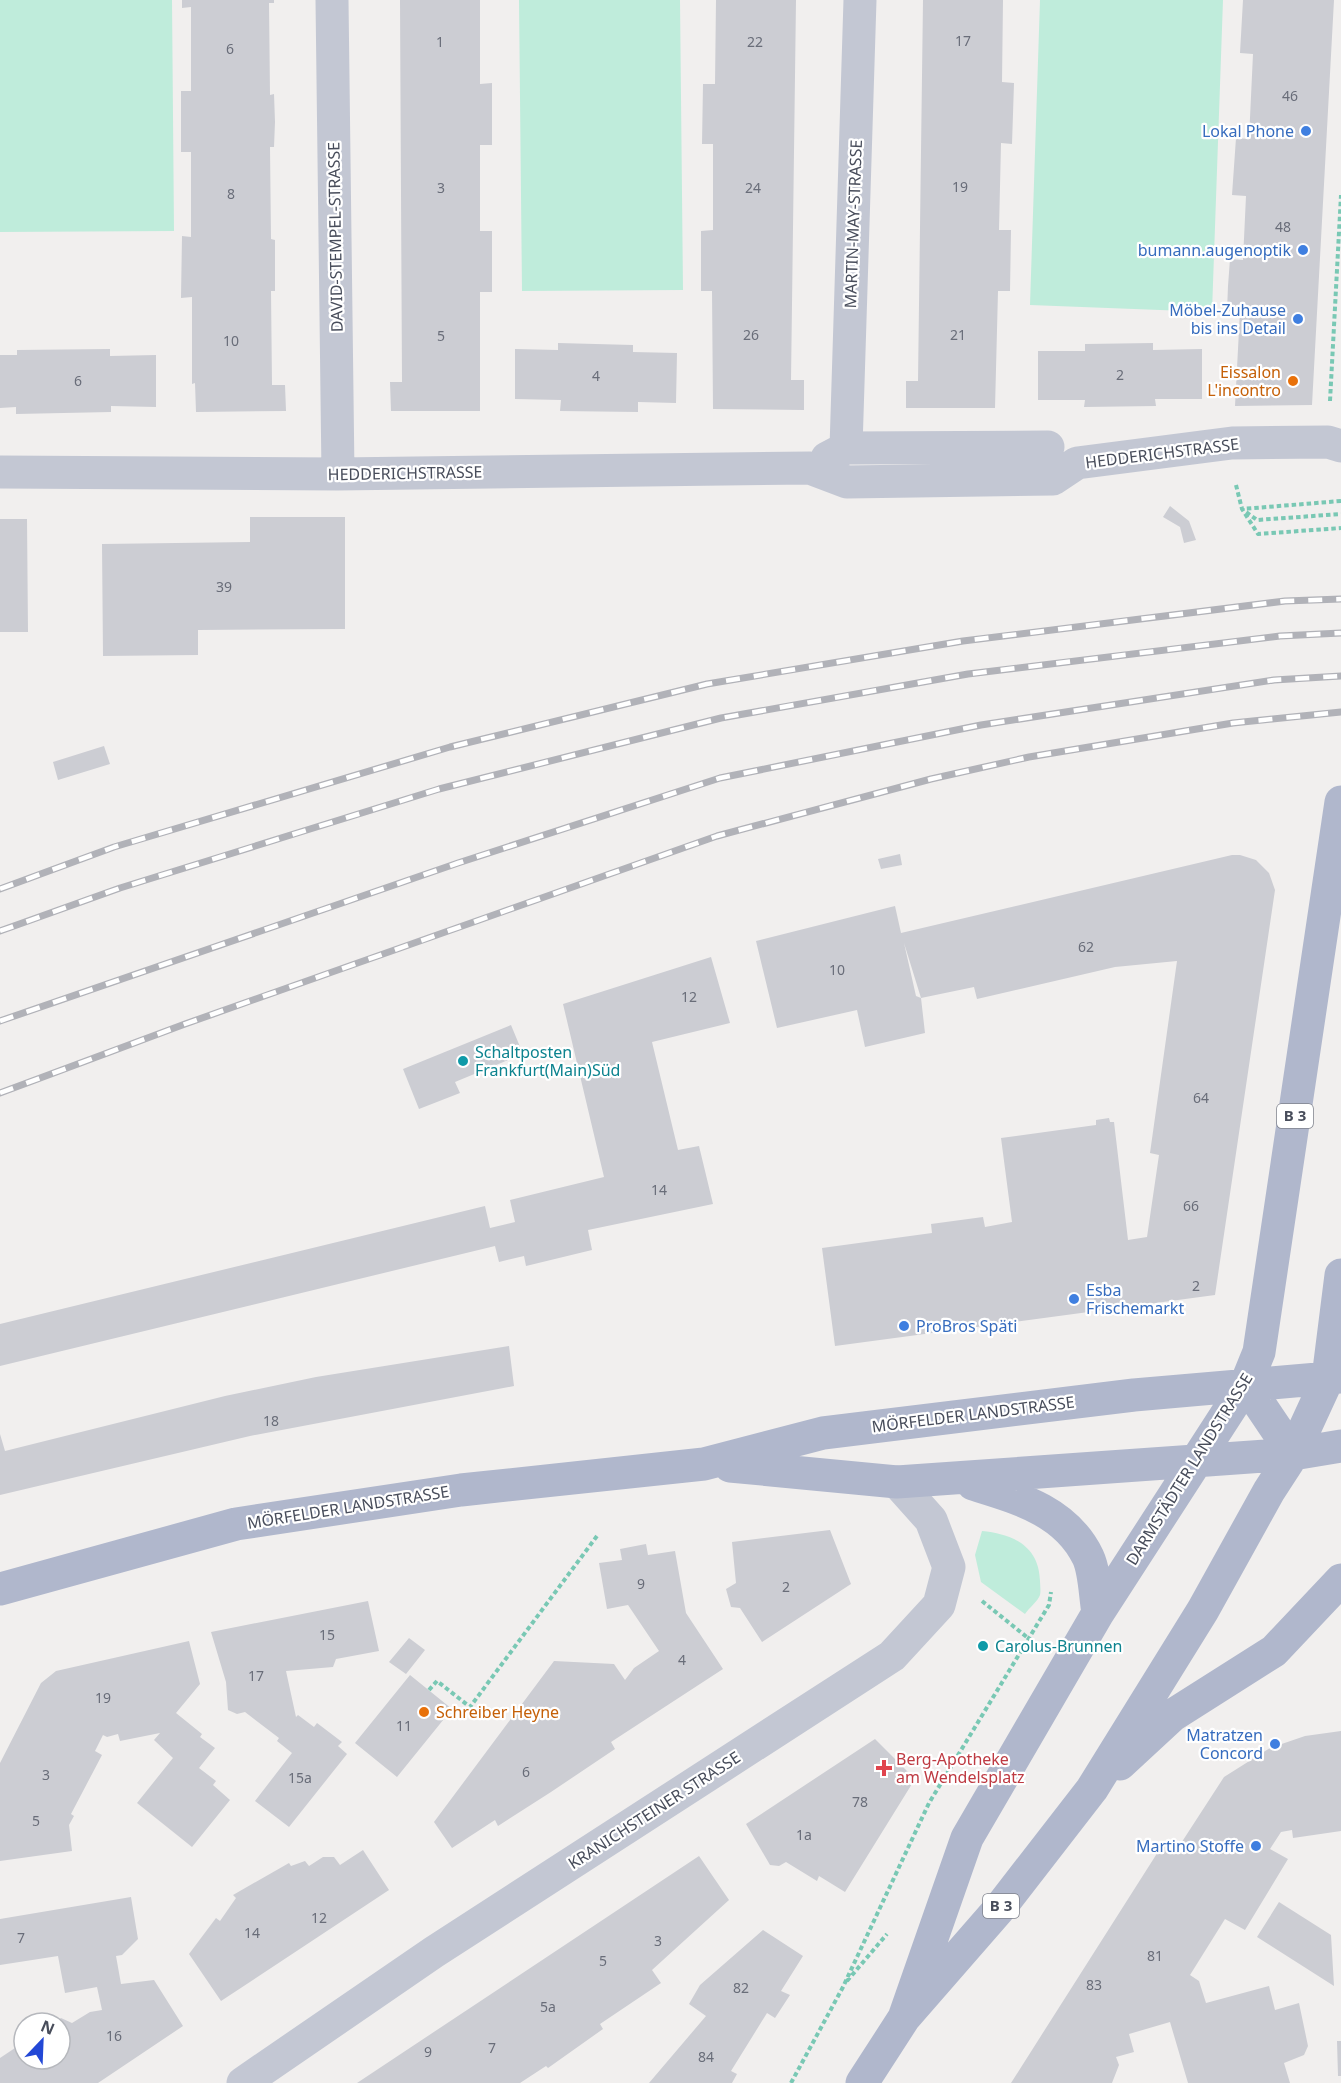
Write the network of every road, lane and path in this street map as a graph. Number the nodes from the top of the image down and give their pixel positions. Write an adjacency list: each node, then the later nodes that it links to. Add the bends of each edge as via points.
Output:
1 (332, 0): 9 (street, DAVID-STEMPEL-STRASSE)
2 (860, 0): 6 (street, MARTIN-MAY-STRASSE)
3 (1341, 195): 4 (path)
4 (1335, 444): 7 (street, HEDDERICHSTRASSE, via 1232,443 1077,463 1053,479 846,482)
5 (1048, 447): 6 (street, HEDDERICHSTRASSE)
6 (846, 448): 7 (street, HEDDERICHSTRASSE)
7 (810, 468): 9 (street, HEDDERICHSTRASSE)
8 (0, 472): 9 (street, HEDDERICHSTRASSE)
9 (338, 474)
10 (1341, 501): 11 (path)
11 (1242, 509): 12 (path, via 1257,520); 13 (path, via 1258,534)
12 (1341, 514)
13 (1341, 528)
14 (1341, 802): 17 (main road, DARMSTÄDTER LANDSTRASSE / B 3, via 1259,1352)
15 (1341, 1275): 16 (main road, DARMSTÄDTER LANDSTRASSE / B 3)
16 (1335, 1378): 17 (main road, MÖRFELDER LANDSTRASSE); 19 (main road, DARMSTÄDTER LANDSTRASSE / B 3)
17 (1246, 1384): 19 (main road); 20 (main road, DARMSTÄDTER LANDSTRASSE / B 3); 21 (main road, MÖRFELDER LANDSTRASSE, via 823,1433)
18 (1341, 1446): 19 (main road, MÖRFELDER LANDSTRASSE)
19 (1293, 1454): 20 (main road, MÖRFELDER LANDSTRASSE); 32 (main road, DARMSTÄDTER LANDSTRASSE / B 3, via 1203,1610)
20 (1199, 1460): 22 (main road, MÖRFELDER LANDSTRASSE); 29 (main road, DARMSTÄDTER LANDSTRASSE / B 3)
21 (704, 1464): 23 (main road, MÖRFELDER LANDSTRASSE); 27 (main road, MÖRFELDER LANDSTRASSE, via 460,1490 236,1524)
22 (954, 1478): 23 (main road, MÖRFELDER LANDSTRASSE); 29 (main road, via 1027,1500 1062,1522 1088,1558)
23 (897, 1482): 34 (street, KRANICHSTEINER STRASSE, via 931,1520 949,1567 939,1605 892,1656 434,1952)
24 (597, 1536): 31 (path, via 470,1707 437,1681)
25 (1341, 1580): 32 (main road, via 1274,1651 1173,1715)
26 (1052, 1587): 30 (path, via 1049,1605)
27 (0, 1589)
28 (977, 1597): 30 (path)
29 (1098, 1613): 33 (main road, DARMSTÄDTER LANDSTRASSE / B 3, via 967,1838)
30 (1028, 1638): 35 (path, via 929,1803 843,1987)
31 (429, 1690)
32 (1092, 1789): 33 (main road, DARMSTÄDTER LANDSTRASSE / B 3, via 999,1909)
33 (904, 2018): 36 (main road, DARMSTÄDTER LANDSTRASSE / B 3)
34 (243, 2083)
35 (791, 2083)
36 (862, 2083)

